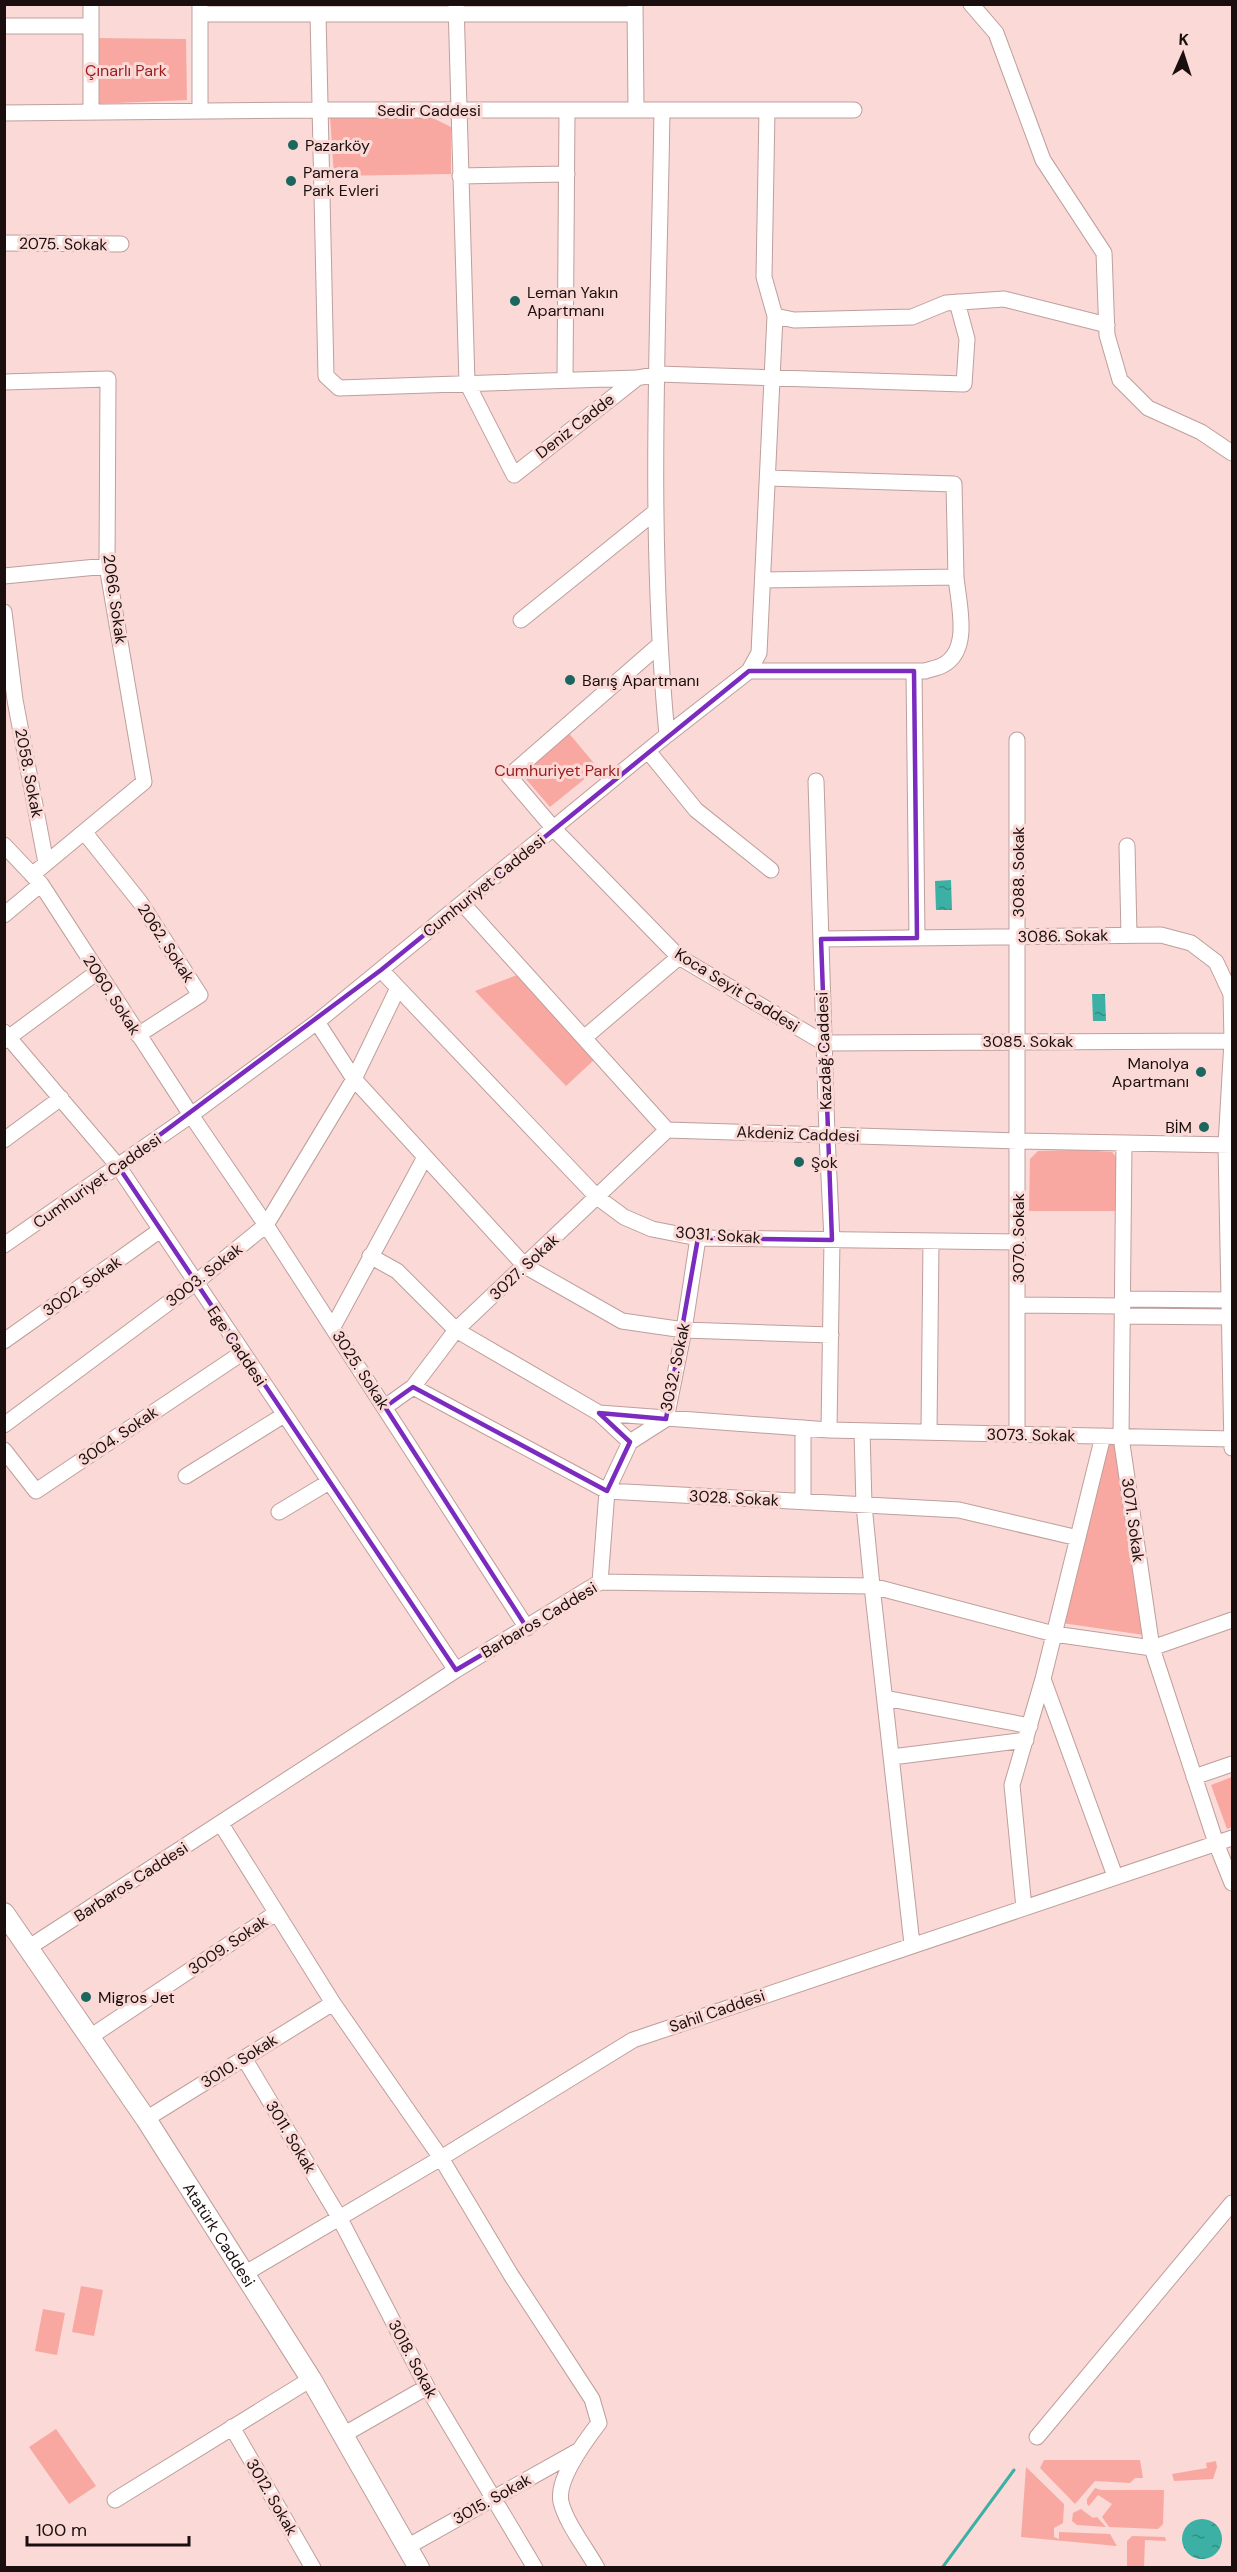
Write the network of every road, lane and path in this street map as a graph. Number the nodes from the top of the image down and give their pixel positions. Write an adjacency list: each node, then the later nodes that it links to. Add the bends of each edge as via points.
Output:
1 (90, 4): 8 (street)
2 (971, 4): 25 (street, via 996,33 1042,160 1104,253)
3 (200, 9): 6 (street); 16 (street)
4 (456, 9): 5 (street); 6 (street); 10 (street)
5 (635, 9): 12 (street)
6 (318, 14): 9 (street)
7 (4, 26): 8 (street)
8 (91, 26): 17 (street)
9 (319, 110): 10 (street, Sedir Caddesi); 16 (street, Sedir Caddesi); 31 (street, via 326,376 339,388)
10 (457, 110): 11 (street, Sedir Caddesi); 20 (street)
11 (567, 110): 12 (street, Sedir Caddesi); 19 (street)
12 (636, 110): 13 (street, Sedir Caddesi)
13 (662, 110): 14 (street, Sedir Caddesi); 26 (street)
14 (767, 110): 15 (street, Sedir Caddesi); 24 (street, via 764,277)
15 (854, 110)
16 (200, 111): 17 (street, Sedir Caddesi)
17 (91, 112): 18 (street, Sedir Caddesi)
18 (4, 113)
19 (567, 174): 20 (street); 29 (street)
20 (460, 176): 31 (street)
21 (4, 243): 22 (street, 2075. Sokak)
22 (121, 244)
23 (957, 302): 24 (street, via 902,318 794,320); 25 (street, via 1004,298); 27 (street, via 967,339 964,384)
24 (775, 316): 27 (street)
25 (1107, 325): 32 (street, via 1120,380 1148,408 1201,432)
26 (658, 374): 27 (street); 28 (street); 34 (street)
27 (772, 377): 33 (street)
28 (637, 378): 29 (street); 31 (street, Deniz Cadde, via 514,475)
29 (565, 380): 31 (street)
30 (4, 382): 35 (street, 2066. Sokak, via 108,379)
31 (466, 383)
32 (1233, 453)
33 (768, 478): 37 (street, via 954,484); 38 (street)
34 (655, 512): 40 (street); 41 (street)
35 (107, 566): 36 (street); 50 (street, 2066. Sokak, via 144,782)
36 (4, 576)
37 (956, 577): 38 (street); 43 (street, via 961,634 957,651 945,664)
38 (763, 580): 42 (street, via 759,653)
39 (4, 612): 44 (street, 2058. Sokak)
40 (521, 620)
41 (658, 646): 45 (street); 49 (street, Koca Seyit Caddesi, via 509,776)
42 (749, 671): 43 (street); 45 (street, Cumhuriyet Caddesi)
43 (914, 671): 61 (street)
44 (10, 694): 54 (street, 2058. Sokak)
45 (667, 735): 47 (street, Cumhuriyet Caddesi)
46 (1017, 740): 60 (street, 3088. Sokak)
47 (648, 751): 49 (street, Cumhuriyet Caddesi); 55 (street, via 696,810)
48 (816, 781): 62 (street, Kazdağ Caddesi)
49 (554, 829): 57 (street, Cumhuriyet Caddesi); 63 (street, Koca Seyit Caddesi)
50 (85, 832): 54 (street); 68 (street, 2062. Sokak, via 140,902 200,995)
51 (4, 845): 53 (street, 2060. Sokak)
52 (1127, 846): 59 (street)
53 (10, 861): 56 (street, 2060. Sokak)
54 (46, 863): 56 (street)
55 (771, 870)
56 (36, 880): 58 (street); 65 (street, 2060. Sokak)
57 (463, 904): 64 (street, Cumhuriyet Caddesi); 70 (street)
58 (4, 915)
59 (1129, 935): 60 (street, 3086. Sokak); 72 (street, 3086. Sokak, via 1161,935 1191,943 1216,962 1231,994)
60 (1018, 936): 61 (street, 3086. Sokak); 71 (street, 3088. Sokak)
61 (917, 938): 62 (street, 3086. Sokak)
62 (821, 939): 73 (street, Kazdağ Caddesi)
63 (679, 957): 70 (street); 73 (street, Koca Seyit Caddesi)
64 (381, 970): 66 (street, 3031. Sokak); 67 (street, Cumhuriyet Caddesi)
65 (96, 973): 68 (street, 2060. Sokak); 69 (street)
66 (398, 988): 74 (street, 3003. Sokak); 85 (street, 3031. Sokak)
67 (317, 1022): 74 (street); 76 (street, Cumhuriyet Caddesi)
68 (138, 1035): 76 (street, 2060. Sokak)
69 (6, 1037): 75 (street, Ege Caddesi)
70 (584, 1038): 77 (street)
71 (1018, 1041): 72 (street, 3085. Sokak); 73 (street, 3085. Sokak); 80 (street, 3070. Sokak)
72 (1232, 1041): 82 (street, 3086. Sokak)
73 (824, 1043): 78 (street, Kazdağ Caddesi)
74 (354, 1079): 83 (street); 86 (street, 3003. Sokak)
75 (61, 1098): 79 (street); 84 (street, Ege Caddesi)
76 (191, 1115): 84 (street, Cumhuriyet Caddesi); 86 (street, 3025. Sokak)
77 (667, 1130): 78 (street, Akdeniz Caddesi); 85 (street, 3027. Sokak)
78 (826, 1135): 80 (street, Akdeniz Caddesi); 90 (street, Kazdağ Caddesi)
79 (4, 1140)
80 (1018, 1141): 81 (street, Akdeniz Caddesi); 92 (street, 3070. Sokak)
81 (1124, 1143): 82 (street, Akdeniz Caddesi); 99 (street, 3071. Sokak)
82 (1229, 1145): 89 (street, 3086. Sokak)
83 (425, 1157): 94 (street); 95 (street)
84 (117, 1166): 87 (street, Ege Caddesi); 93 (street, Cumhuriyet Caddesi)
85 (597, 1197): 88 (street, 3031. Sokak, via 652,1229); 95 (street, 3027. Sokak)
86 (266, 1225): 96 (street, 3003. Sokak); 101 (street, 3025. Sokak)
87 (159, 1231): 96 (street, Ege Caddesi); 106 (street, 3002. Sokak)
88 (698, 1238): 90 (street, 3031. Sokak); 103 (street, 3032. Sokak)
89 (1231, 1239): 97 (street, 3086. Sokak)
90 (832, 1240): 91 (street, 3031. Sokak); 105 (street, Kazdağ Caddesi)
91 (931, 1241): 92 (street, 3031. Sokak); 117 (street)
92 (1018, 1242): 98 (street, 3070. Sokak)
93 (4, 1245)
94 (370, 1256): 101 (street); 102 (street, via 397,1271)
95 (525, 1266): 102 (street, 3027. Sokak); 103 (street, via 622,1322)
96 (195, 1283): 107 (street, Ege Caddesi); 113 (street, 3003. Sokak)
97 (1230, 1300): 99 (street); 100 (street, 3086. Sokak)
98 (1018, 1305): 99 (street); 118 (street, 3070. Sokak)
99 (1123, 1307): 100 (street); 120 (street, 3071. Sokak)
100 (1230, 1317): 104 (street, 3086. Sokak)
101 (333, 1327): 109 (street, 3025. Sokak)
102 (456, 1330): 108 (street, 3027. Sokak); 110 (street)
103 (684, 1330): 105 (street); 112 (street, 3032. Sokak)
104 (1231, 1334): 122 (street, 3086. Sokak)
105 (831, 1335): 115 (street, Kazdağ Caddesi)
106 (4, 1341)
107 (242, 1353): 111 (street, Ege Caddesi); 123 (street, 3004. Sokak, via 36,1491)
108 (413, 1387): 109 (street, 3027. Sokak); 126 (street, 3028. Sokak)
109 (385, 1407): 134 (street, 3025. Sokak)
110 (599, 1413): 112 (street, 3073. Sokak); 121 (street)
111 (284, 1414): 124 (street); 125 (street, Ege Caddesi)
112 (666, 1419): 114 (street, 3073. Sokak); 121 (street, 3032. Sokak)
113 (4, 1425)
114 (803, 1428): 115 (street, 3073. Sokak); 127 (street)
115 (830, 1430): 116 (street, 3073. Sokak)
116 (862, 1431): 117 (street, 3073. Sokak); 128 (street)
117 (929, 1432): 118 (street, 3073. Sokak)
118 (1017, 1434): 119 (street, 3073. Sokak)
119 (1103, 1436): 120 (street, 3073. Sokak); 130 (street)
120 (1121, 1437): 122 (street, 3073. Sokak); 136 (street, 3071. Sokak)
121 (630, 1442): 126 (street)
122 (1232, 1442)
123 (4, 1450)
124 (186, 1476)
125 (329, 1482): 129 (street); 137 (street, Ege Caddesi)
126 (607, 1491): 127 (street, 3028. Sokak); 131 (street)
127 (803, 1502): 128 (street, 3028. Sokak)
128 (864, 1505): 130 (street, 3028. Sokak, via 959,1510); 132 (street)
129 (279, 1512)
130 (1078, 1538): 135 (street)
131 (600, 1582): 132 (street, Barbaros Caddesi); 134 (street, Barbaros Caddesi)
132 (872, 1586): 135 (street, Barbaros Caddesi); 139 (street)
133 (1233, 1620): 136 (street, Barbaros Caddesi)
134 (527, 1628): 137 (street, Barbaros Caddesi)
135 (1054, 1634): 136 (street, Barbaros Caddesi); 138 (street)
136 (1152, 1648): 143 (street, 3071. Sokak)
137 (456, 1670): 144 (street, Barbaros Caddesi)
138 (1043, 1679): 140 (street); 147 (street)
139 (885, 1698): 140 (street); 141 (street)
140 (1028, 1733): 141 (street); 149 (street, via 1012,1785)
141 (892, 1757): 152 (street)
142 (1233, 1764): 143 (street)
143 (1194, 1777): 146 (street, 3071. Sokak)
144 (220, 1824): 151 (street); 153 (street, Barbaros Caddesi)
145 (1233, 1838): 146 (street, Sahil Caddesi)
146 (1216, 1844): 147 (street, Sahil Caddesi); 148 (street, 3071. Sokak)
147 (1115, 1876): 149 (street, Sahil Caddesi)
148 (1233, 1883)
149 (1024, 1908): 152 (street, Sahil Caddesi)
150 (4, 1913): 153 (main road, Atatürk Caddesi)
151 (276, 1913): 154 (street); 155 (street, 3009. Sokak)
152 (912, 1944): 158 (street, Sahil Caddesi, via 633,2040)
153 (28, 1948): 155 (main road, Atatürk Caddesi)
154 (333, 2003): 156 (street, 3010. Sokak); 158 (street)
155 (90, 2037): 157 (main road, Atatürk Caddesi)
156 (244, 2058): 157 (street, 3010. Sokak); 160 (street, 3011. Sokak)
157 (146, 2119): 161 (main road, Atatürk Caddesi)
158 (441, 2158): 160 (street, Sahil Caddesi); 167 (street, via 510,2275 592,2399 599,2423)
159 (1233, 2203): 166 (street)
160 (339, 2217): 161 (street, Sahil Caddesi); 163 (street, 3018. Sokak)
161 (244, 2274): 162 (main road, Atatürk Caddesi)
162 (311, 2379): 164 (street); 165 (main road, Atatürk Caddesi)
163 (427, 2387): 165 (street); 168 (street, 3018. Sokak)
164 (232, 2427): 169 (street); 171 (street, 3012. Sokak)
165 (343, 2435): 170 (main road, Atatürk Caddesi)
166 (1037, 2437)
167 (576, 2452): 168 (street, 3015. Sokak); 174 (street, via 560,2499)
168 (495, 2498): 170 (street, 3015. Sokak); 173 (street, 3018. Sokak)
169 (115, 2500)
170 (407, 2547): 172 (main road, Atatürk Caddesi)
171 (313, 2568)
172 (419, 2568)
173 (535, 2568)
174 (597, 2568)

